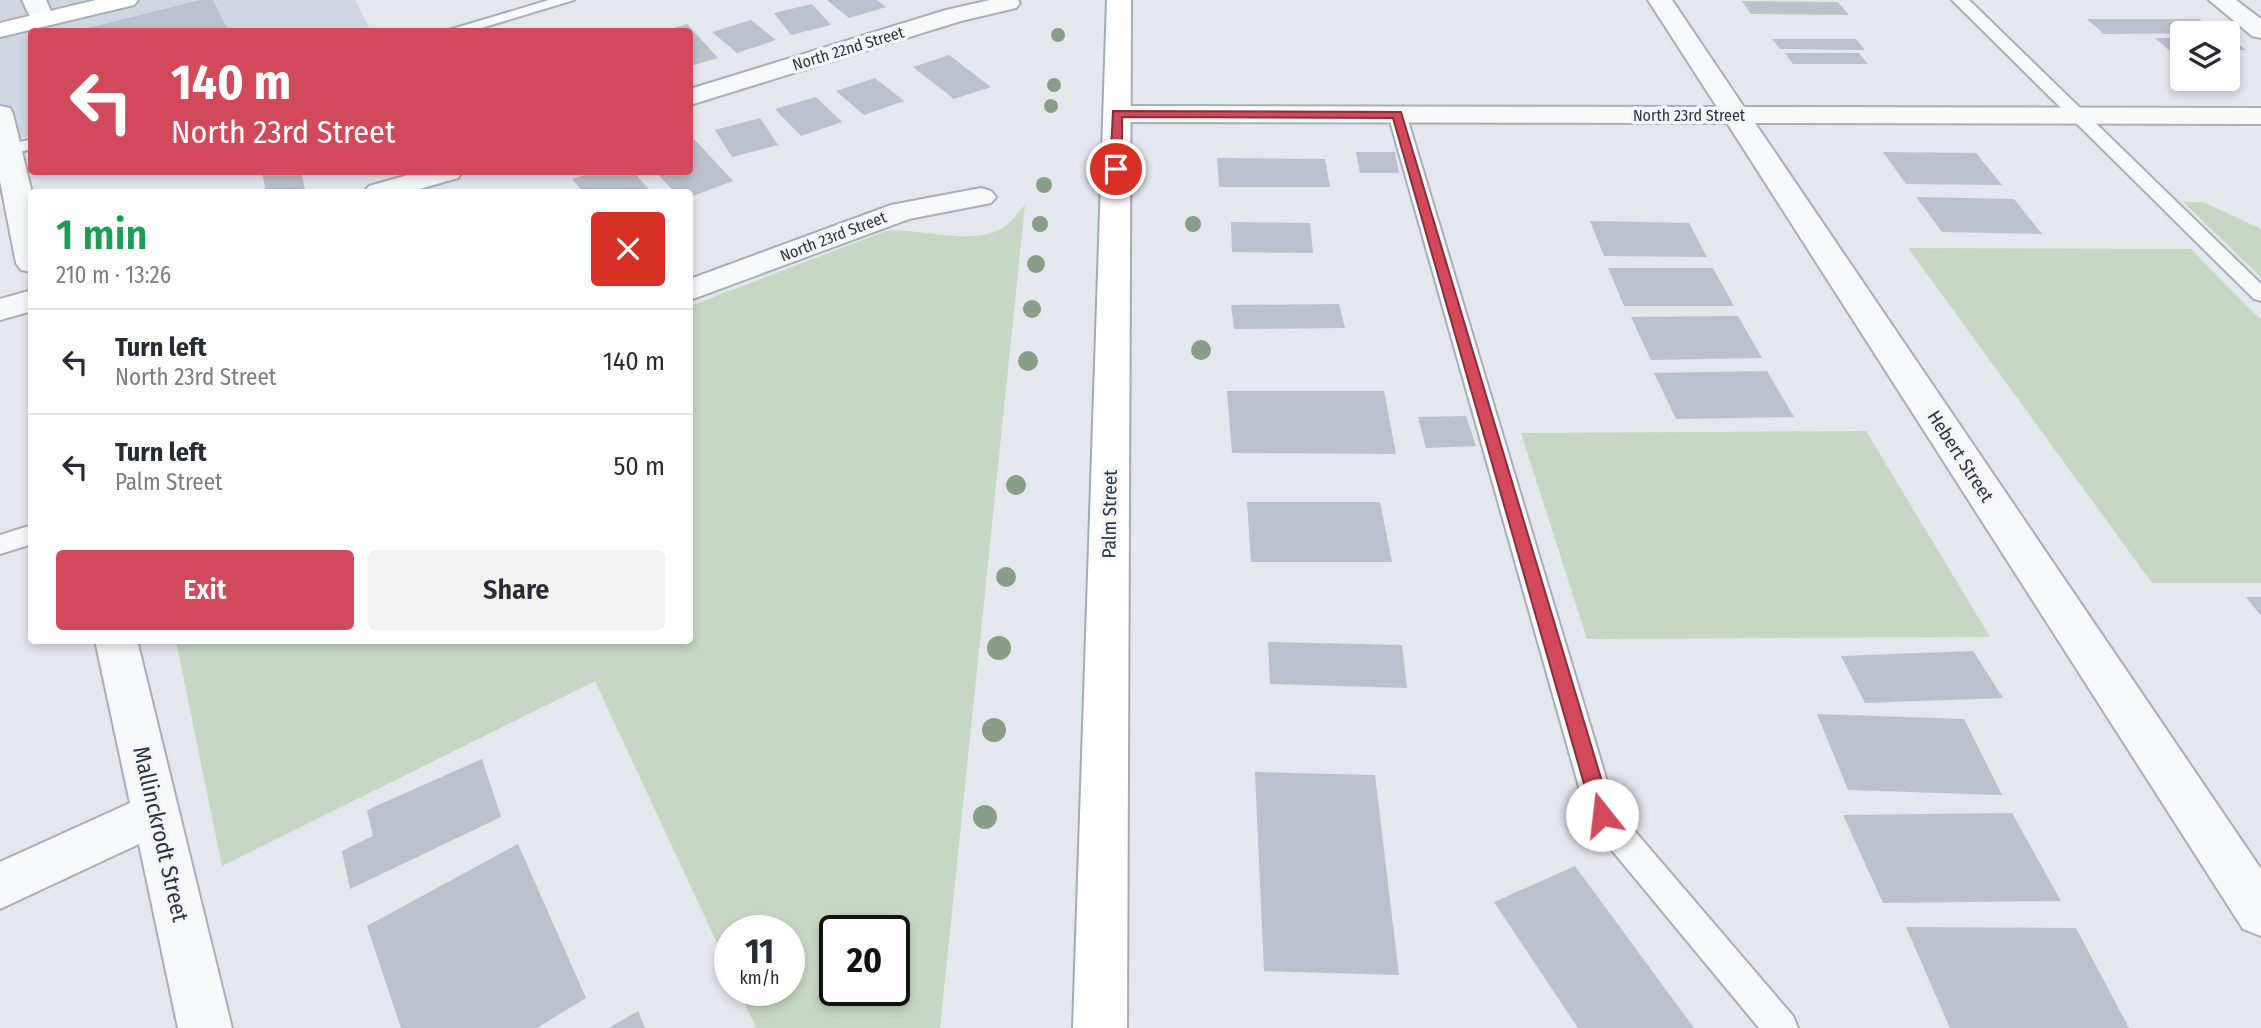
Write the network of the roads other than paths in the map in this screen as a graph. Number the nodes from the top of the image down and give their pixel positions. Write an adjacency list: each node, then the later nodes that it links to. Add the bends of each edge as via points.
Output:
1 (126, 0): 8 (main road)
2 (566, 0): 9 (lane)
3 (1119, 0): 14 (main road, Palm Street)
4 (1660, 0): 16 (street, Hebert Street)
5 (1960, 0): 17 (lane)
6 (2221, 0): 11 (street)
7 (1008, 3): 12 (street, North 22nd Street, via 965,12)
8 (39, 10): 10 (main road)
9 (464, 28)
10 (0, 30)
11 (2261, 31)
12 (693, 96)
13 (0, 114): 19 (street)
14 (1117, 114): 15 (street, North 23rd Street); 35 (main road, Palm Street)
15 (1397, 114): 16 (street, North 23rd Street); 36 (lane, via 1602,815)
16 (1736, 115): 17 (street, North 23rd Street); 33 (street, Hebert Street)
17 (2078, 115): 18 (street, North 23rd Street); 25 (lane)
18 (2261, 116)
19 (13, 149): 23 (street)
20 (438, 175): 21 (street)
21 (389, 189)
22 (981, 198): 24 (street, North 23rd Street, via 902,211)
23 (28, 239)
24 (693, 289)
25 (2261, 295)
26 (28, 301): 27 (street)
27 (0, 310)
28 (28, 535): 29 (lane)
29 (0, 545)
30 (117, 644): 31 (street, Mallinckrodt Street)
31 (157, 813): 32 (street); 34 (street, Mallinckrodt Street)
32 (0, 886)
33 (2261, 912)
34 (205, 1028)
35 (1100, 1028)
36 (1781, 1028)

